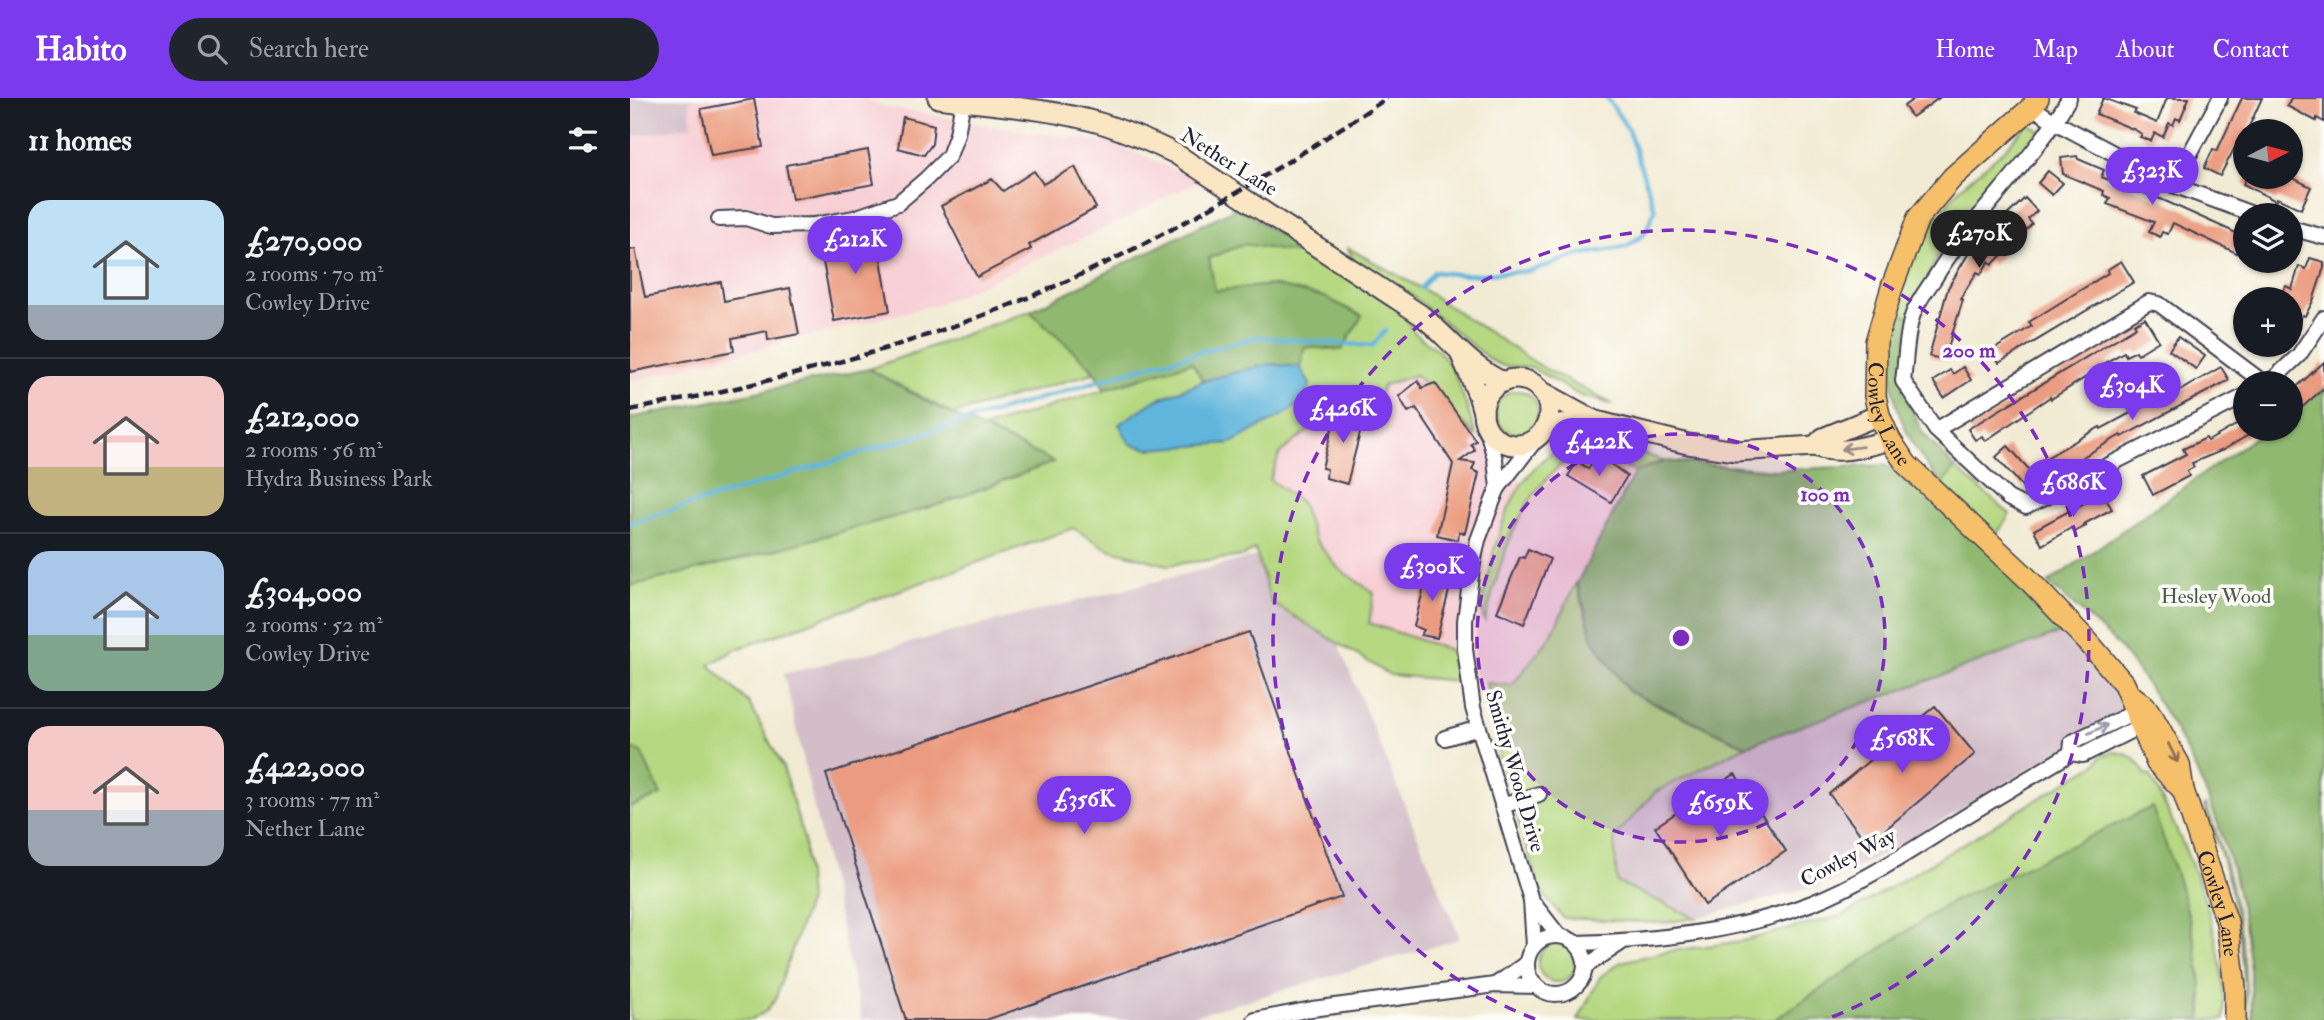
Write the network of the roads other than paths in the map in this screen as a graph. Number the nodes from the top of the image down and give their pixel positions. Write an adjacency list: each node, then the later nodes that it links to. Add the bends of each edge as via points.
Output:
1 (938, 98): 4 (main road, Nether Lane)
2 (2069, 98): 6 (street)
3 (2220, 98): 7 (street)
4 (963, 101): 9 (street, via 949,156 898,203 814,225 771,226 746,218); 13 (main road, Nether Lane, via 1098,122 1176,154 1421,315)
5 (2035, 103): 6 (street); 19 (main road, Cowley Lane, via 1953,177 1918,218 1876,342)
6 (2055, 122): 7 (street); 22 (street, via 1955,244 1912,317 1903,381)
7 (2174, 185): 8 (street)
8 (2233, 207)
9 (719, 219)
10 (2303, 232): 11 (street)
11 (2324, 237)
12 (2324, 318): 15 (street, via 2299,355)
13 (1459, 350): 16 (main road, Nether Lane); 20 (main road, Nether Lane)
14 (2251, 371): 22 (street, via 2159,304 2149,302)
15 (2281, 371)
16 (1503, 382): 17 (main road, via 1523,380); 20 (main road, via 1488,395)
17 (1541, 391): 21 (main road); 23 (main road, via 1549,410)
18 (2233, 402): 22 (street, via 2026,507 2008,498)
19 (1879, 415): 24 (main road, Cowley Lane); 25 (main road, via 1823,438)
20 (1484, 418): 23 (main road, via 1490,433 1508,444 1518,445); 26 (street, Smithy Wood Drive)
21 (1596, 421): 23 (main road, via 1559,425); 25 (main road, via 1736,451)
22 (1936, 430)
23 (1541, 434): 26 (street, Smithy Wood Drive)
24 (1890, 440): 25 (main road, one-way to 25, via 1825,451); 27 (main road, Cowley Lane, via 1907,465 2095,649)
25 (1815, 446)
26 (1498, 488): 28 (street, Smithy Wood Drive, via 1478,540 1465,621 1468,679)
27 (2141, 712): 34 (street, Cowley Way, via 2083,755 2071,753 1882,868 1812,902 1702,933); 42 (main road, Cowley Lane, via 2157,763 2183,790 2227,922)
28 (1479, 728): 29 (street); 31 (street, Smithy Wood Drive)
29 (1445, 738)
30 (1539, 794): 31 (street)
31 (1502, 806): 32 (street, Smithy Wood Drive)
32 (1531, 900): 33 (street, Smithy Wood Drive); 36 (street, Smithy Wood Drive)
33 (1559, 936): 35 (street); 36 (street, via 1542,939)
34 (1622, 942): 35 (street, Cowley Way); 38 (street, Cowley Way)
35 (1576, 943): 38 (street)
36 (1534, 946): 37 (street)
37 (1527, 963): 39 (street); 40 (street)
38 (1586, 966): 40 (street, via 1581,981 1571,990 1558,995)
39 (1495, 985): 40 (street); 41 (street)
40 (1536, 986)
41 (1255, 1020)
42 (2235, 1020)

